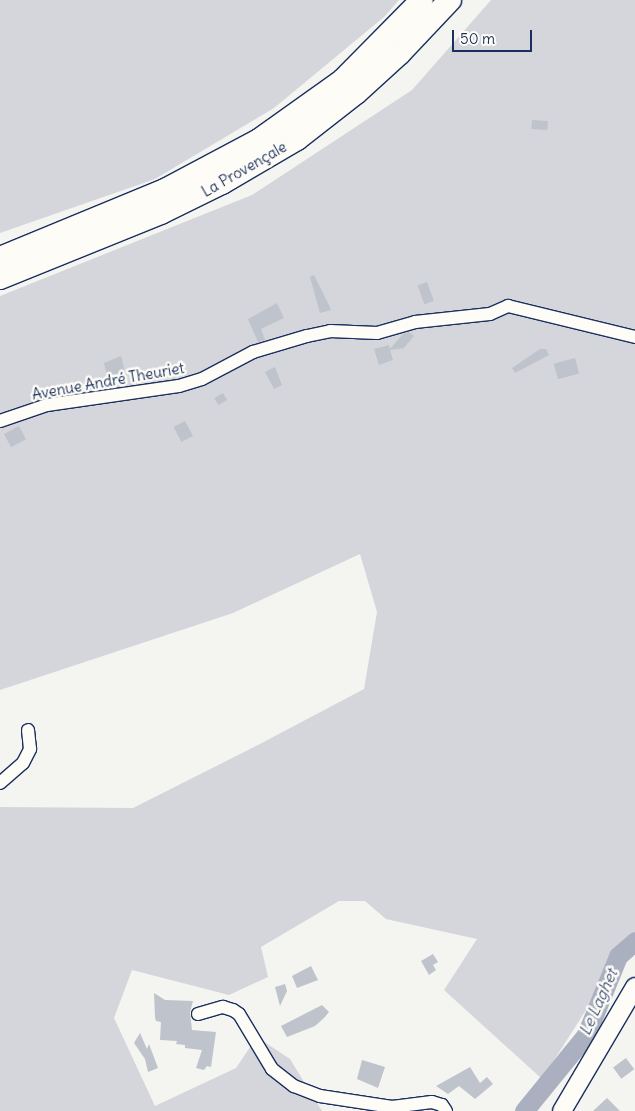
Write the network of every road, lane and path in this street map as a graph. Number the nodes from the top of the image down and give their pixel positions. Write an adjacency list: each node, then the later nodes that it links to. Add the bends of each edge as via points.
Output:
1 (422, 0): 3 (highway, La Provençale, via 343,80 259,140 165,190)
2 (450, 0): 4 (highway, La Provençale, via 378,73 296,139 222,183 161,213)
3 (0, 258)
4 (0, 278)
5 (635, 337): 6 (street, Avenue André Theuriet, via 508,306 481,316 415,322 377,334 330,331 307,336 253,352 221,370 179,386 47,405)
6 (0, 421)
7 (28, 730): 8 (street, via 30,749 23,763)
8 (0, 783)
9 (635, 987): 12 (main road)
10 (198, 1014): 11 (street, via 223,1007 239,1014 272,1069 294,1086 320,1096 392,1107 432,1102 442,1104)
11 (446, 1111)
12 (562, 1111)

